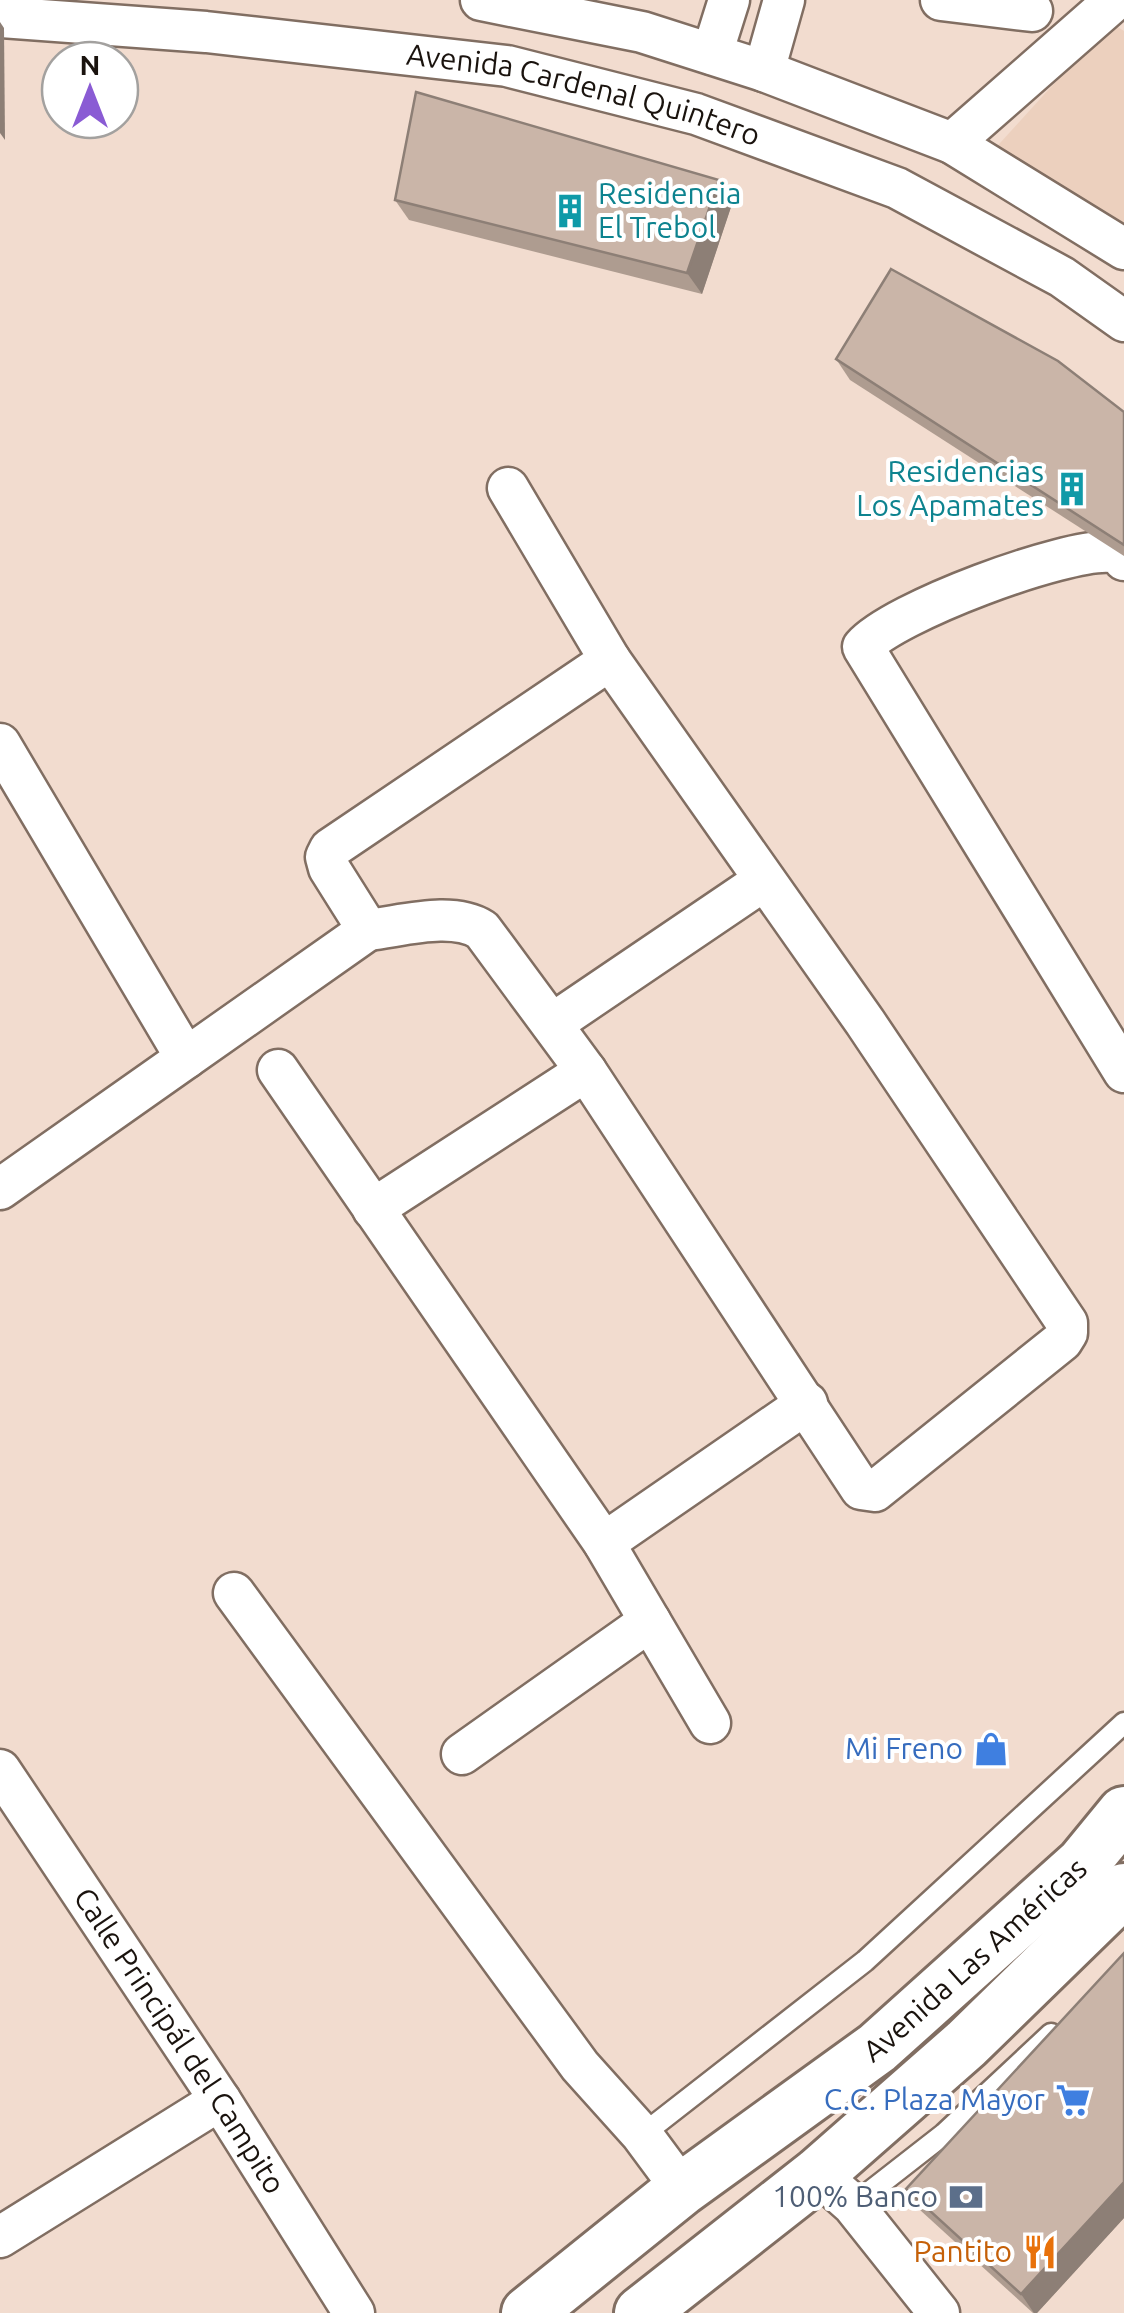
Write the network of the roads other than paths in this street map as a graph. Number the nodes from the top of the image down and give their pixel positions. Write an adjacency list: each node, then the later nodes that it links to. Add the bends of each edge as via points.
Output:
1 (481, 0): 8 (street, via 642,32)
2 (729, 0): 8 (street)
3 (784, 0): 9 (street)
4 (941, 0): 6 (street)
5 (1115, 0): 10 (street)
6 (1032, 11)
7 (0, 17): 12 (street, Avenida Cardenal Quintero, via 507,66 696,114 897,188 1062,276)
8 (712, 54): 9 (street)
9 (764, 71): 10 (street)
10 (952, 142): 11 (street)
11 (1124, 249)
12 (1124, 320)
13 (508, 488): 15 (street)
14 (1124, 560): 23 (street, via 1110,552 1066,559 981,584 863,647)
15 (610, 660): 17 (street); 18 (street, via 330,850 329,868)
16 (0, 744): 20 (street)
17 (764, 880): 19 (street); 26 (street, via 1066,1323 1062,1341 875,1491 861,1489)
18 (368, 930): 19 (street, via 469,922 482,930); 20 (street)
19 (552, 1024): 22 (street)
20 (186, 1058): 24 (street)
21 (278, 1070): 25 (street)
22 (586, 1071): 25 (street); 26 (street)
23 (1124, 1072)
24 (0, 1189)
25 (372, 1209): 27 (street)
26 (807, 1403): 27 (street)
27 (604, 1543): 29 (street)
28 (234, 1593): 38 (street, via 580,2066)
29 (650, 1621): 30 (street); 32 (street)
30 (710, 1722)
31 (1124, 1723): 38 (lane, via 865,1961)
32 (462, 1754)
33 (0, 1770): 37 (street, Calle Principál del Campito)
34 (1124, 1814): 39 (street, Avenida Las Américas, via 1083,1863 876,2048)
35 (1124, 1890): 40 (street, Avenida Las Américas, via 966,2044)
36 (1066, 2018): 40 (lane, via 944,2134)
37 (220, 2100): 41 (street); 42 (street, Calle Principál del Campito)
38 (642, 2135): 39 (street)
39 (682, 2189): 43 (street, Avenida Las Américas)
40 (835, 2189): 44 (street, Avenida Las Américas); 45 (street)
41 (0, 2237)
42 (354, 2313)
43 (528, 2313)
44 (642, 2313)
45 (939, 2313)

